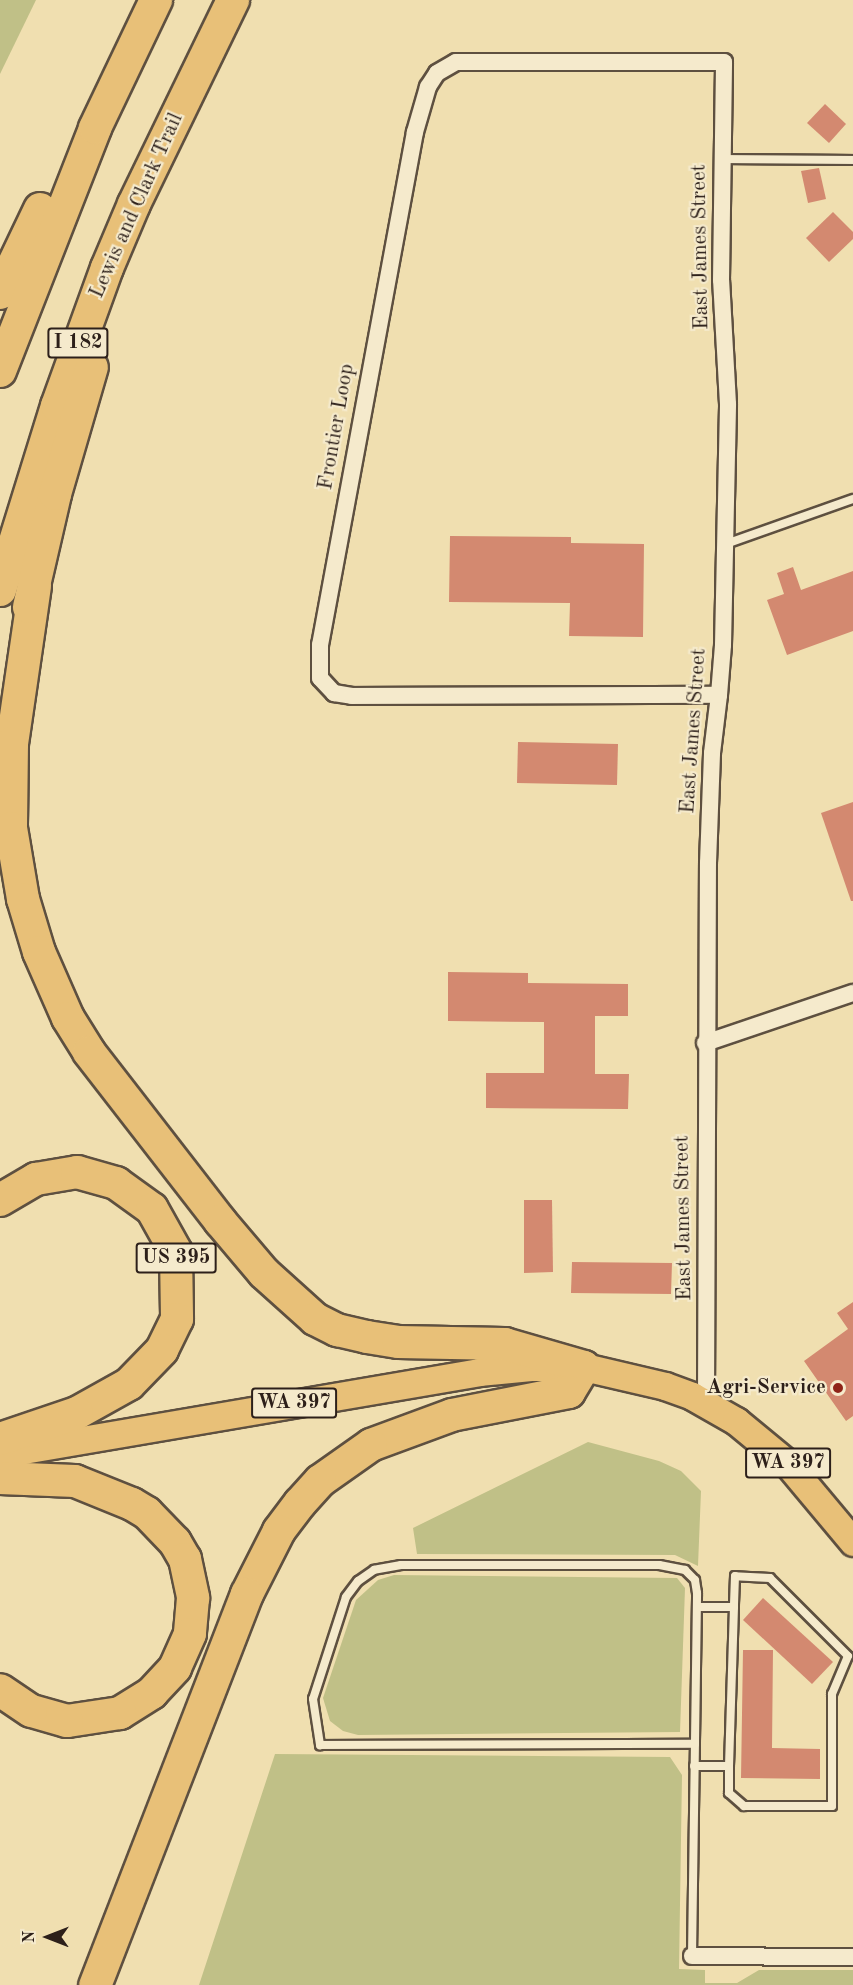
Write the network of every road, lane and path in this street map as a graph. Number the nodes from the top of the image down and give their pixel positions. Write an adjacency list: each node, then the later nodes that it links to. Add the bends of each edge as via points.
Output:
1 (156, 0): 3 (highway, I 182)
2 (234, 0): 5 (highway, Lewis and Clark Trail / I 182)
3 (141, 31): 8 (highway, via 88,107); 9 (highway, I 182, via 66,197)
4 (724, 62): 6 (street, East James Street); 14 (street, Frontier Loop, via 465,61 446,67 432,80 415,132 318,657 320,678 327,688 352,696)
5 (181, 105): 12 (highway, via 88,380); 13 (highway, Lewis and Clark Trail / I 182, via 134,204 83,330)
6 (723, 159): 7 (lane); 11 (street, East James Street, via 721,280 728,404)
7 (853, 160)
8 (0, 293)
9 (0, 371)
10 (853, 499): 11 (lane)
11 (726, 544): 14 (street, East James Street)
12 (35, 586): 15 (highway); 19 (highway, via 12,743 11,828 23,898 39,952 68,1018 89,1052 235,1238 286,1295 315,1319 337,1330 398,1342 505,1344)
13 (0, 590)
14 (719, 695): 17 (street, East James Street, via 711,763)
15 (0, 712)
16 (853, 993): 17 (street)
17 (705, 1043): 20 (street, East James Street, via 709,1323)
18 (0, 1200): 21 (highway, US 395, via 36,1179 77,1172 116,1183 153,1209 176,1252 177,1319 162,1350 129,1384)
19 (584, 1367): 20 (main road, WA 397, via 649,1380); 21 (main road, WA 397, via 531,1366 479,1372); 31 (highway, via 569,1392 452,1415 371,1445 320,1482 300,1503 279,1531 247,1594)
20 (706, 1403): 22 (main road, WA 397, via 753,1433 787,1463)
21 (2, 1457): 25 (highway, via 114,1494 147,1513 175,1542 185,1559 193,1616 184,1651 164,1682 120,1713 67,1721 31,1711)
22 (853, 1542)
23 (697, 1607): 24 (lane); 26 (lane); 26 (lane, via 695,1580 685,1570 670,1566 382,1568 366,1574 346,1598 314,1699 320,1745)
24 (734, 1607): 28 (lane); 28 (lane, via 735,1576 770,1578 848,1656 832,1694 832,1806 744,1806 729,1793)
25 (0, 1690)
26 (695, 1744): 27 (lane)
27 (694, 1766): 28 (lane); 29 (lane)
28 (729, 1766)
29 (692, 1956): 30 (street)
30 (853, 1957)
31 (95, 1985)

